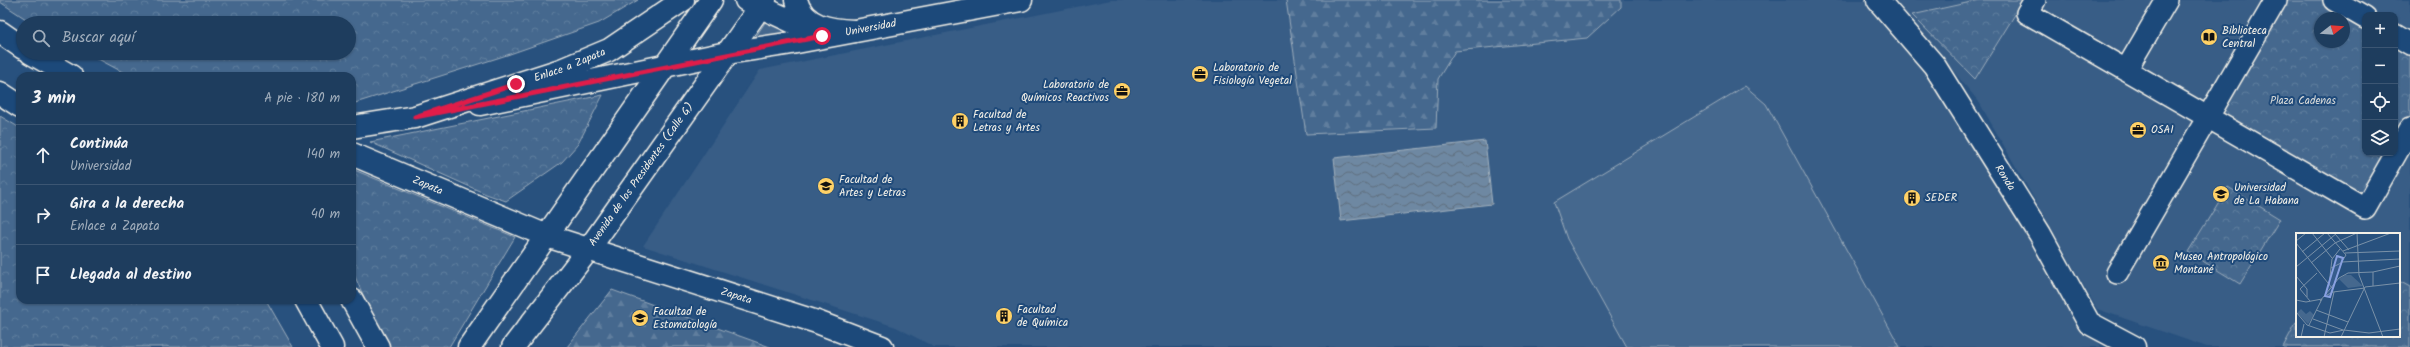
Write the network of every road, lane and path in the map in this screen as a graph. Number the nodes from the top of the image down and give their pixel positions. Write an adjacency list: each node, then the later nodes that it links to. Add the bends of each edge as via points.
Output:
1 (683, 0): 25 (main road, Enlace a Zapata, via 609,50 561,70)
2 (711, 0): 20 (main road)
3 (796, 0): 13 (main road, via 809,19 825,29)
4 (1021, 0): 13 (main road, Universidad)
5 (1878, 0): 40 (main road, Ronda, via 1934,65 2040,234 2089,323)
6 (2167, 0): 21 (street)
7 (2276, 0): 26 (street)
8 (2334, 0): 11 (street)
9 (757, 2): 14 (main road); 18 (main road, Avenida de los Presidentes (Calle G))
10 (2031, 7): 21 (street)
11 (2362, 16)
12 (0, 32): 16 (main road)
13 (854, 32): 14 (main road, Universidad)
14 (822, 36): 18 (main road, Universidad)
15 (2398, 38): 17 (street)
16 (16, 43)
17 (2410, 44)
18 (727, 54): 20 (main road, Universidad); 31 (main road, Avenida de los Presidentes (Calle G))
19 (43, 60): 22 (main road)
20 (664, 68): 25 (main road, Universidad); 30 (main road)
21 (2126, 70): 26 (street)
22 (65, 72)
23 (0, 93): 24 (main road)
24 (16, 103)
25 (415, 117): 27 (main road, Enlace a Zapata)
26 (2208, 118): 28 (street, via 2365,208); 32 (street)
27 (356, 126)
28 (2410, 129)
29 (356, 156): 30 (main road, Zapata)
30 (547, 236): 31 (main road, Zapata); 37 (main road)
31 (588, 250): 38 (main road, Avenida de los Presidentes (Calle G)); 39 (main road, Zapata, via 817,322)
32 (2117, 273)
33 (308, 304): 35 (main road)
34 (354, 304): 36 (main road)
35 (332, 347)
36 (378, 347)
37 (469, 347)
38 (513, 347)
39 (882, 347)
40 (2134, 347)

